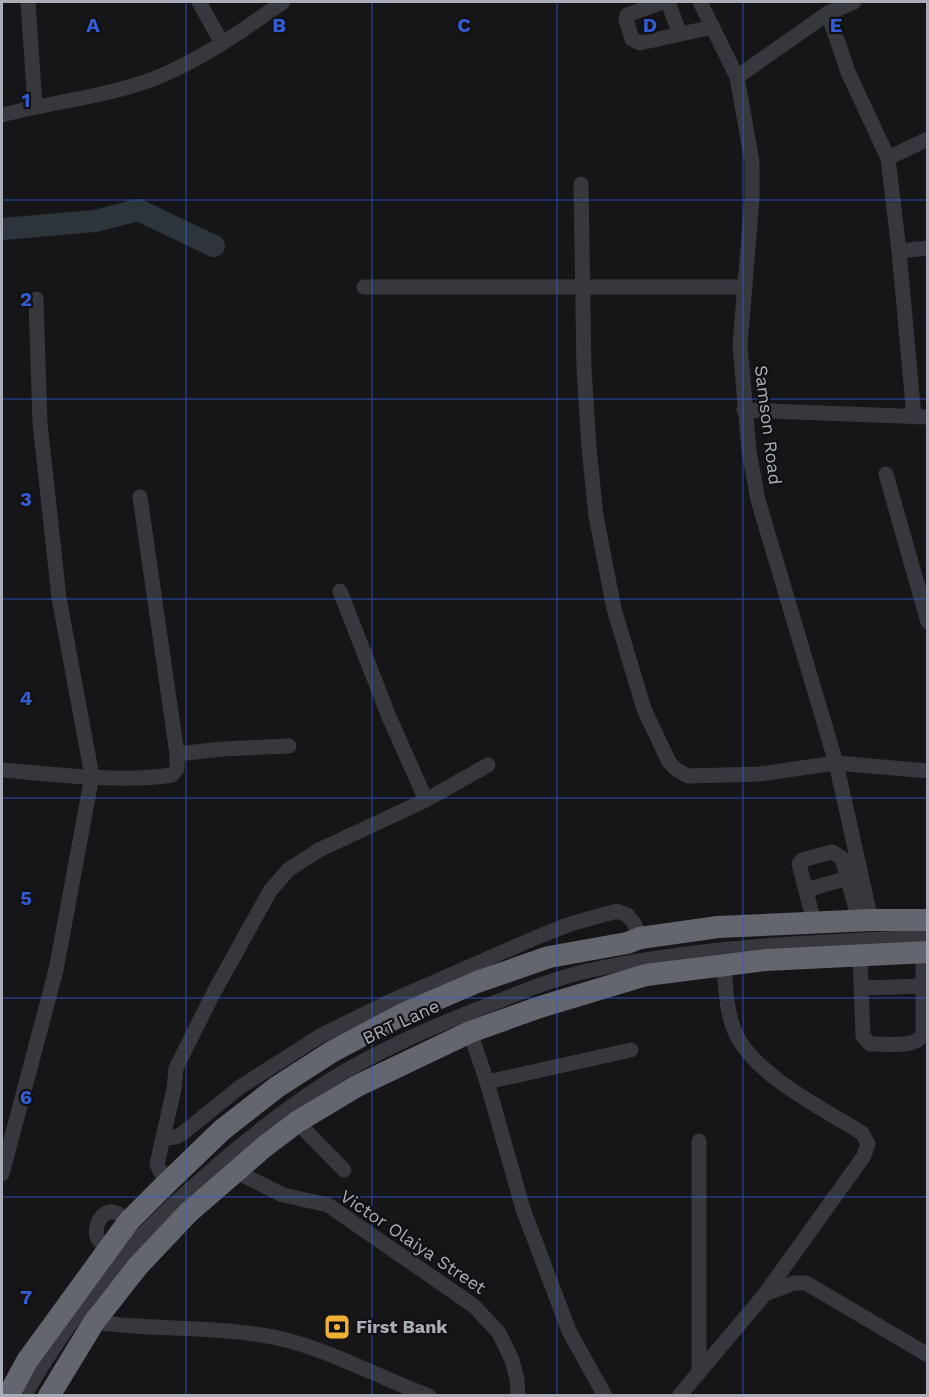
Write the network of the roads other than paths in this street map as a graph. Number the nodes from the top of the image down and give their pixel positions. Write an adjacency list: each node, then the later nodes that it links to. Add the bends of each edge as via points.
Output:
1 (28, 2): 13 (street)
2 (199, 2): 11 (street)
3 (283, 2): 11 (street)
4 (663, 2): 10 (street, via 627,15 632,39 640,43)
5 (668, 2): 10 (street)
6 (700, 2): 9 (street, Samson Road)
7 (854, 2): 8 (street)
8 (828, 13): 12 (street); 16 (street, via 848,72)
9 (713, 27): 10 (street); 12 (street, Samson Road)
10 (680, 34)
11 (222, 43): 13 (street, via 155,78)
12 (737, 77): 22 (street, Samson Road, via 752,162)
13 (35, 106): 14 (street)
14 (2, 115)
15 (927, 139): 16 (street)
16 (888, 158): 19 (street)
17 (581, 184): 21 (street)
18 (927, 248): 19 (street)
19 (899, 251): 25 (street)
20 (364, 287): 21 (street)
21 (582, 287): 22 (street); 32 (street, via 584,369 596,516 614,609 644,709 669,762 688,776 760,774)
22 (745, 287): 24 (street, Samson Road, via 740,345)
23 (36, 299): 36 (street, via 40,423 59,598)
24 (744, 410): 25 (street); 32 (street, Samson Road, via 759,500)
25 (921, 417)
26 (886, 474): 29 (street)
27 (140, 497): 31 (street)
28 (339, 591): 37 (street)
29 (927, 622)
30 (289, 746): 31 (street)
31 (177, 754): 36 (street, via 177,769 172,775)
32 (836, 763): 35 (street); 40 (street, Samson Road)
33 (488, 765): 37 (street)
34 (2, 770): 36 (street)
35 (927, 771)
36 (92, 777): 58 (street, via 56,970)
37 (426, 800): 54 (street, via 319,850 288,870 270,891 176,1068)
38 (848, 878): 39 (street); 39 (street, via 842,858 832,852 802,860 799,864); 40 (street)
39 (806, 890): 42 (street)
40 (865, 920): 41 (highway); 42 (highway)
41 (927, 920)
42 (814, 922): 44 (highway)
43 (640, 938): 46 (highway); 54 (street, via 634,923 617,911 535,938 320,1036 240,1087 176,1137); 59 (highway, via 549,957 405,1013 333,1051 277,1088 222,1130)
44 (764, 944): 45 (street); 46 (highway); 46 (highway); 47 (highway)
45 (926, 947): 47 (highway); 48 (street)
46 (722, 951): 50 (highway); 60 (street, via 729,1011 738,1037 758,1065 862,1133 868,1144 864,1156); 65 (street, BRT Lane, via 652,958 530,988 418,1035 311,1092 260,1128 198,1182 124,1256)
47 (860, 956): 49 (street)
48 (922, 986): 49 (street); 49 (street, via 923,1035 913,1043 866,1041)
49 (862, 988)
50 (470, 1032): 52 (street); 53 (highway, via 357,1086)
51 (631, 1050): 52 (street)
52 (487, 1082): 69 (street, via 524,1209 569,1331)
53 (297, 1122): 56 (street); 57 (highway)
54 (163, 1138): 59 (street, via 157,1164)
55 (699, 1141): 63 (street)
56 (345, 1170)
57 (235, 1171): 61 (highway, via 138,1266); 68 (street, Victor Olaiya Street, via 283,1195 328,1205 474,1306 500,1333 512,1360)
58 (2, 1174)
59 (168, 1182): 64 (highway, via 129,1221 27,1361)
60 (765, 1294): 62 (street, via 794,1283 806,1283); 63 (street)
61 (94, 1322): 66 (highway); 67 (street, via 263,1335 334,1356)
62 (927, 1355)
63 (699, 1373): 70 (street)
64 (8, 1395)
65 (24, 1395)
66 (49, 1395)
67 (429, 1395)
68 (518, 1395)
69 (605, 1395)
70 (680, 1395)

